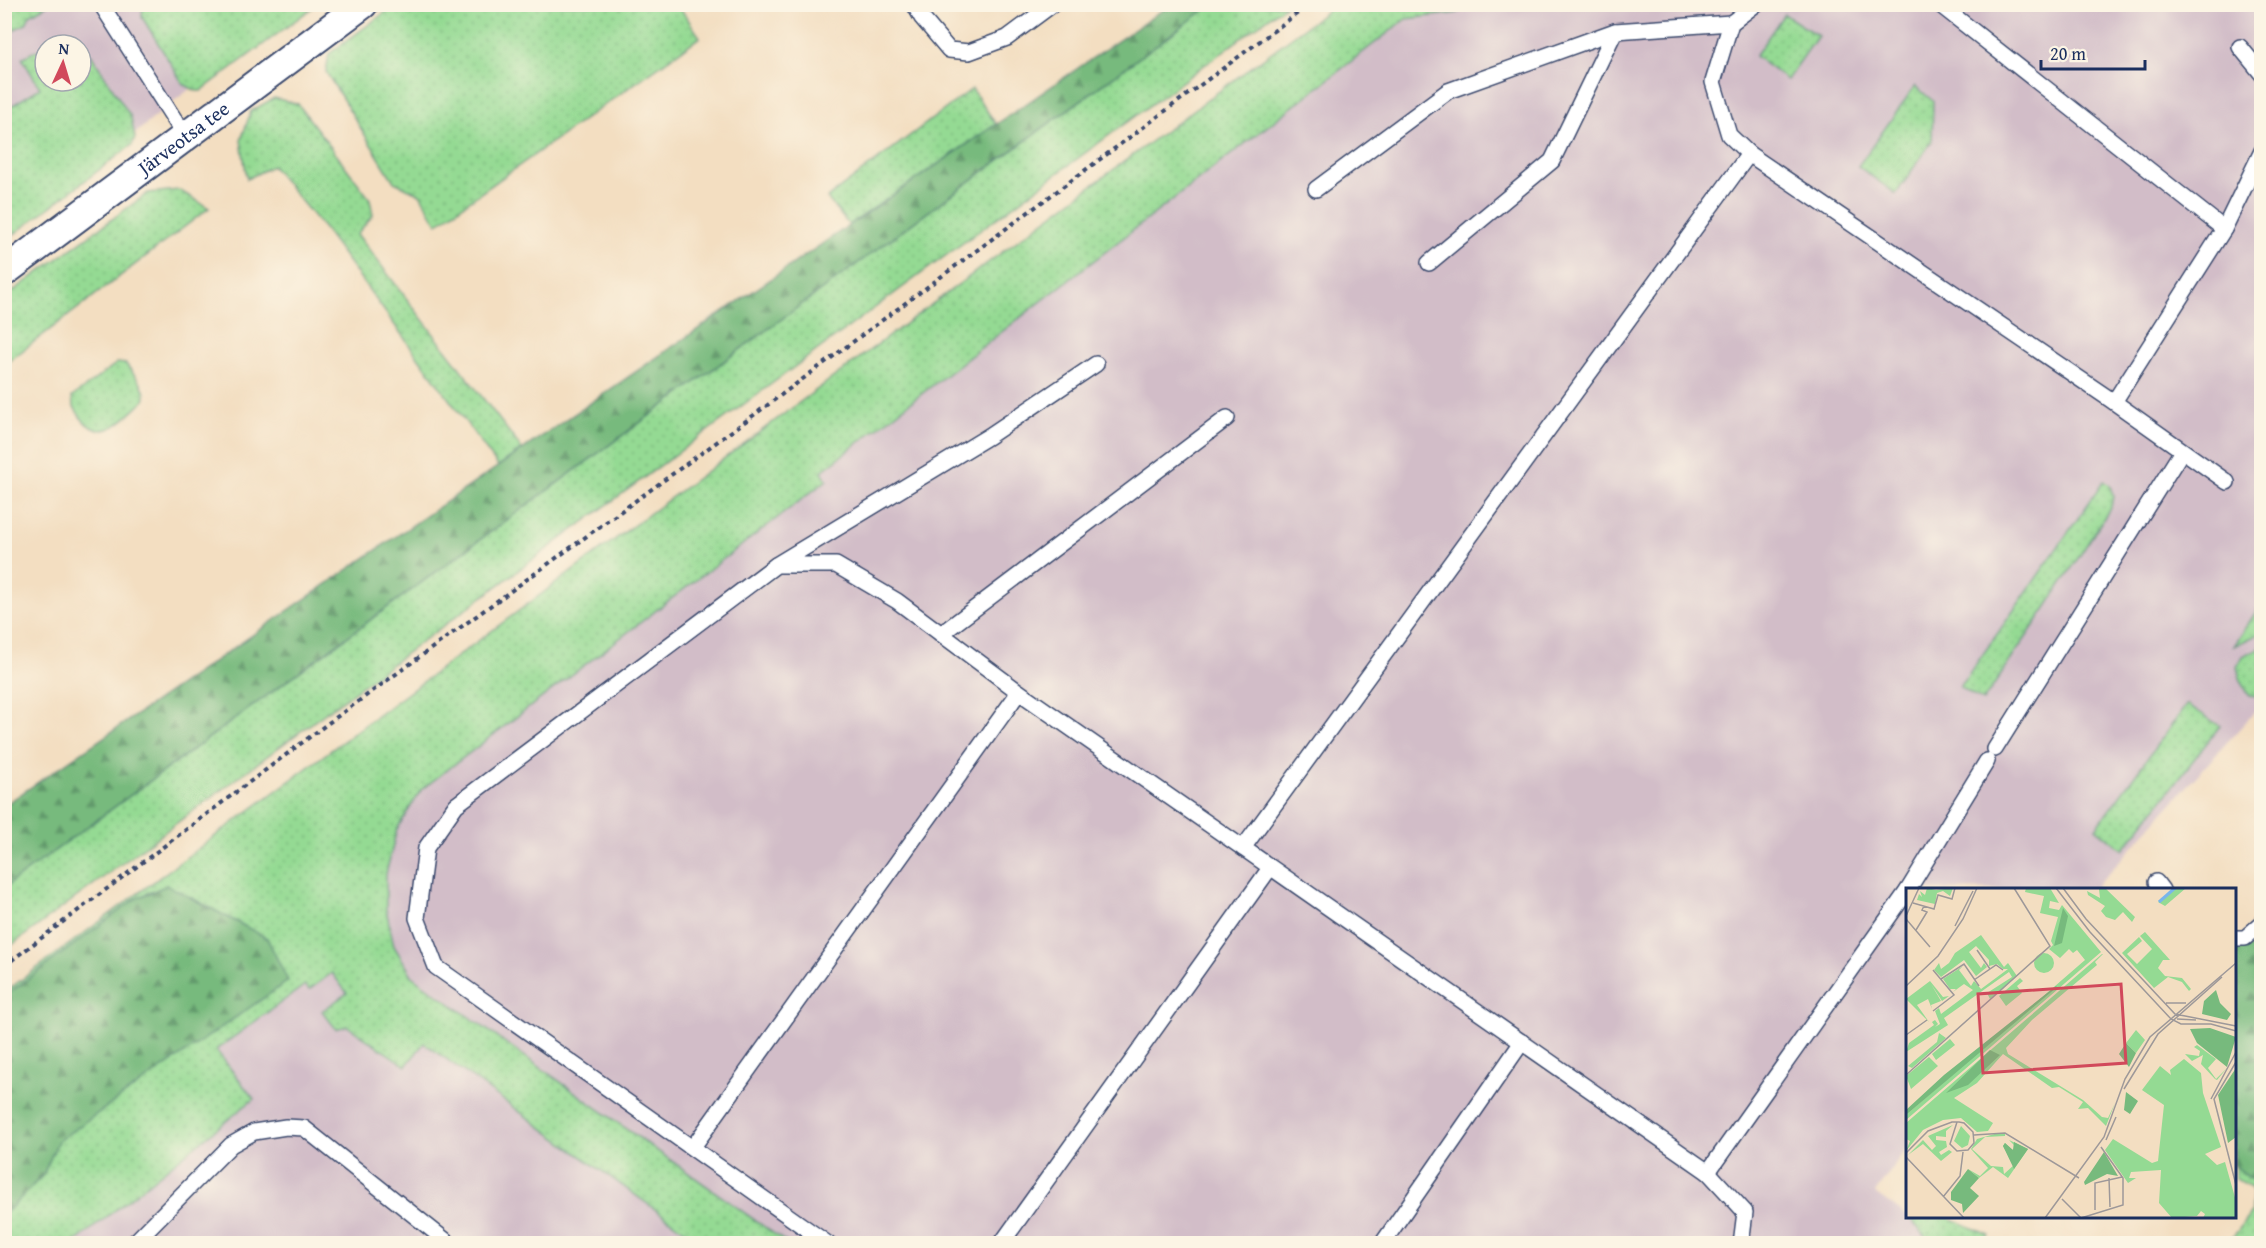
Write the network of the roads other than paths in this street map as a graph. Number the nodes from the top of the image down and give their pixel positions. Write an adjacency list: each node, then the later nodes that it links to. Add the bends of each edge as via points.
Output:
1 (101, 4): 11 (lane)
2 (363, 4): 11 (street, Järveotsa tee)
3 (914, 4): 4 (lane, via 949,50 969,52 1007,38)
4 (1053, 4)
5 (1756, 4): 7 (lane)
6 (1939, 4): 15 (lane)
7 (1731, 23): 8 (lane); 13 (lane, via 1713,82 1729,135)
8 (1615, 31): 14 (lane, via 1448,91); 16 (lane, via 1552,161)
9 (2240, 47): 10 (lane)
10 (2262, 74)
11 (186, 136): 17 (street, Järveotsa tee)
12 (2262, 151): 15 (lane)
13 (1749, 154): 19 (lane); 26 (lane)
14 (1316, 189)
15 (2224, 229): 19 (lane)
16 (1429, 264)
17 (4, 272)
18 (1096, 364): 23 (lane, via 988,436)
19 (2114, 402): 21 (lane)
20 (1227, 418): 24 (lane)
21 (2182, 451): 22 (lane); 28 (lane)
22 (2227, 482)
23 (776, 565): 24 (lane, via 836,565 897,601); 33 (lane, via 456,806 426,848 417,918 436,967)
24 (941, 634): 25 (lane)
25 (1019, 692): 26 (lane); 33 (lane)
26 (1243, 848): 27 (lane)
27 (1270, 868): 32 (lane); 38 (lane)
28 (1909, 888)
29 (1906, 893): 34 (lane)
30 (2262, 923): 31 (lane, via 2245,938)
31 (2236, 938)
32 (1522, 1042): 34 (lane); 39 (lane)
33 (693, 1148): 37 (lane)
34 (1708, 1172): 40 (lane, via 1745,1212)
35 (133, 1244): 36 (lane, via 231,1145 254,1132 286,1127 304,1128)
36 (450, 1244)
37 (828, 1244)
38 (1001, 1244)
39 (1382, 1244)
40 (1741, 1244)

